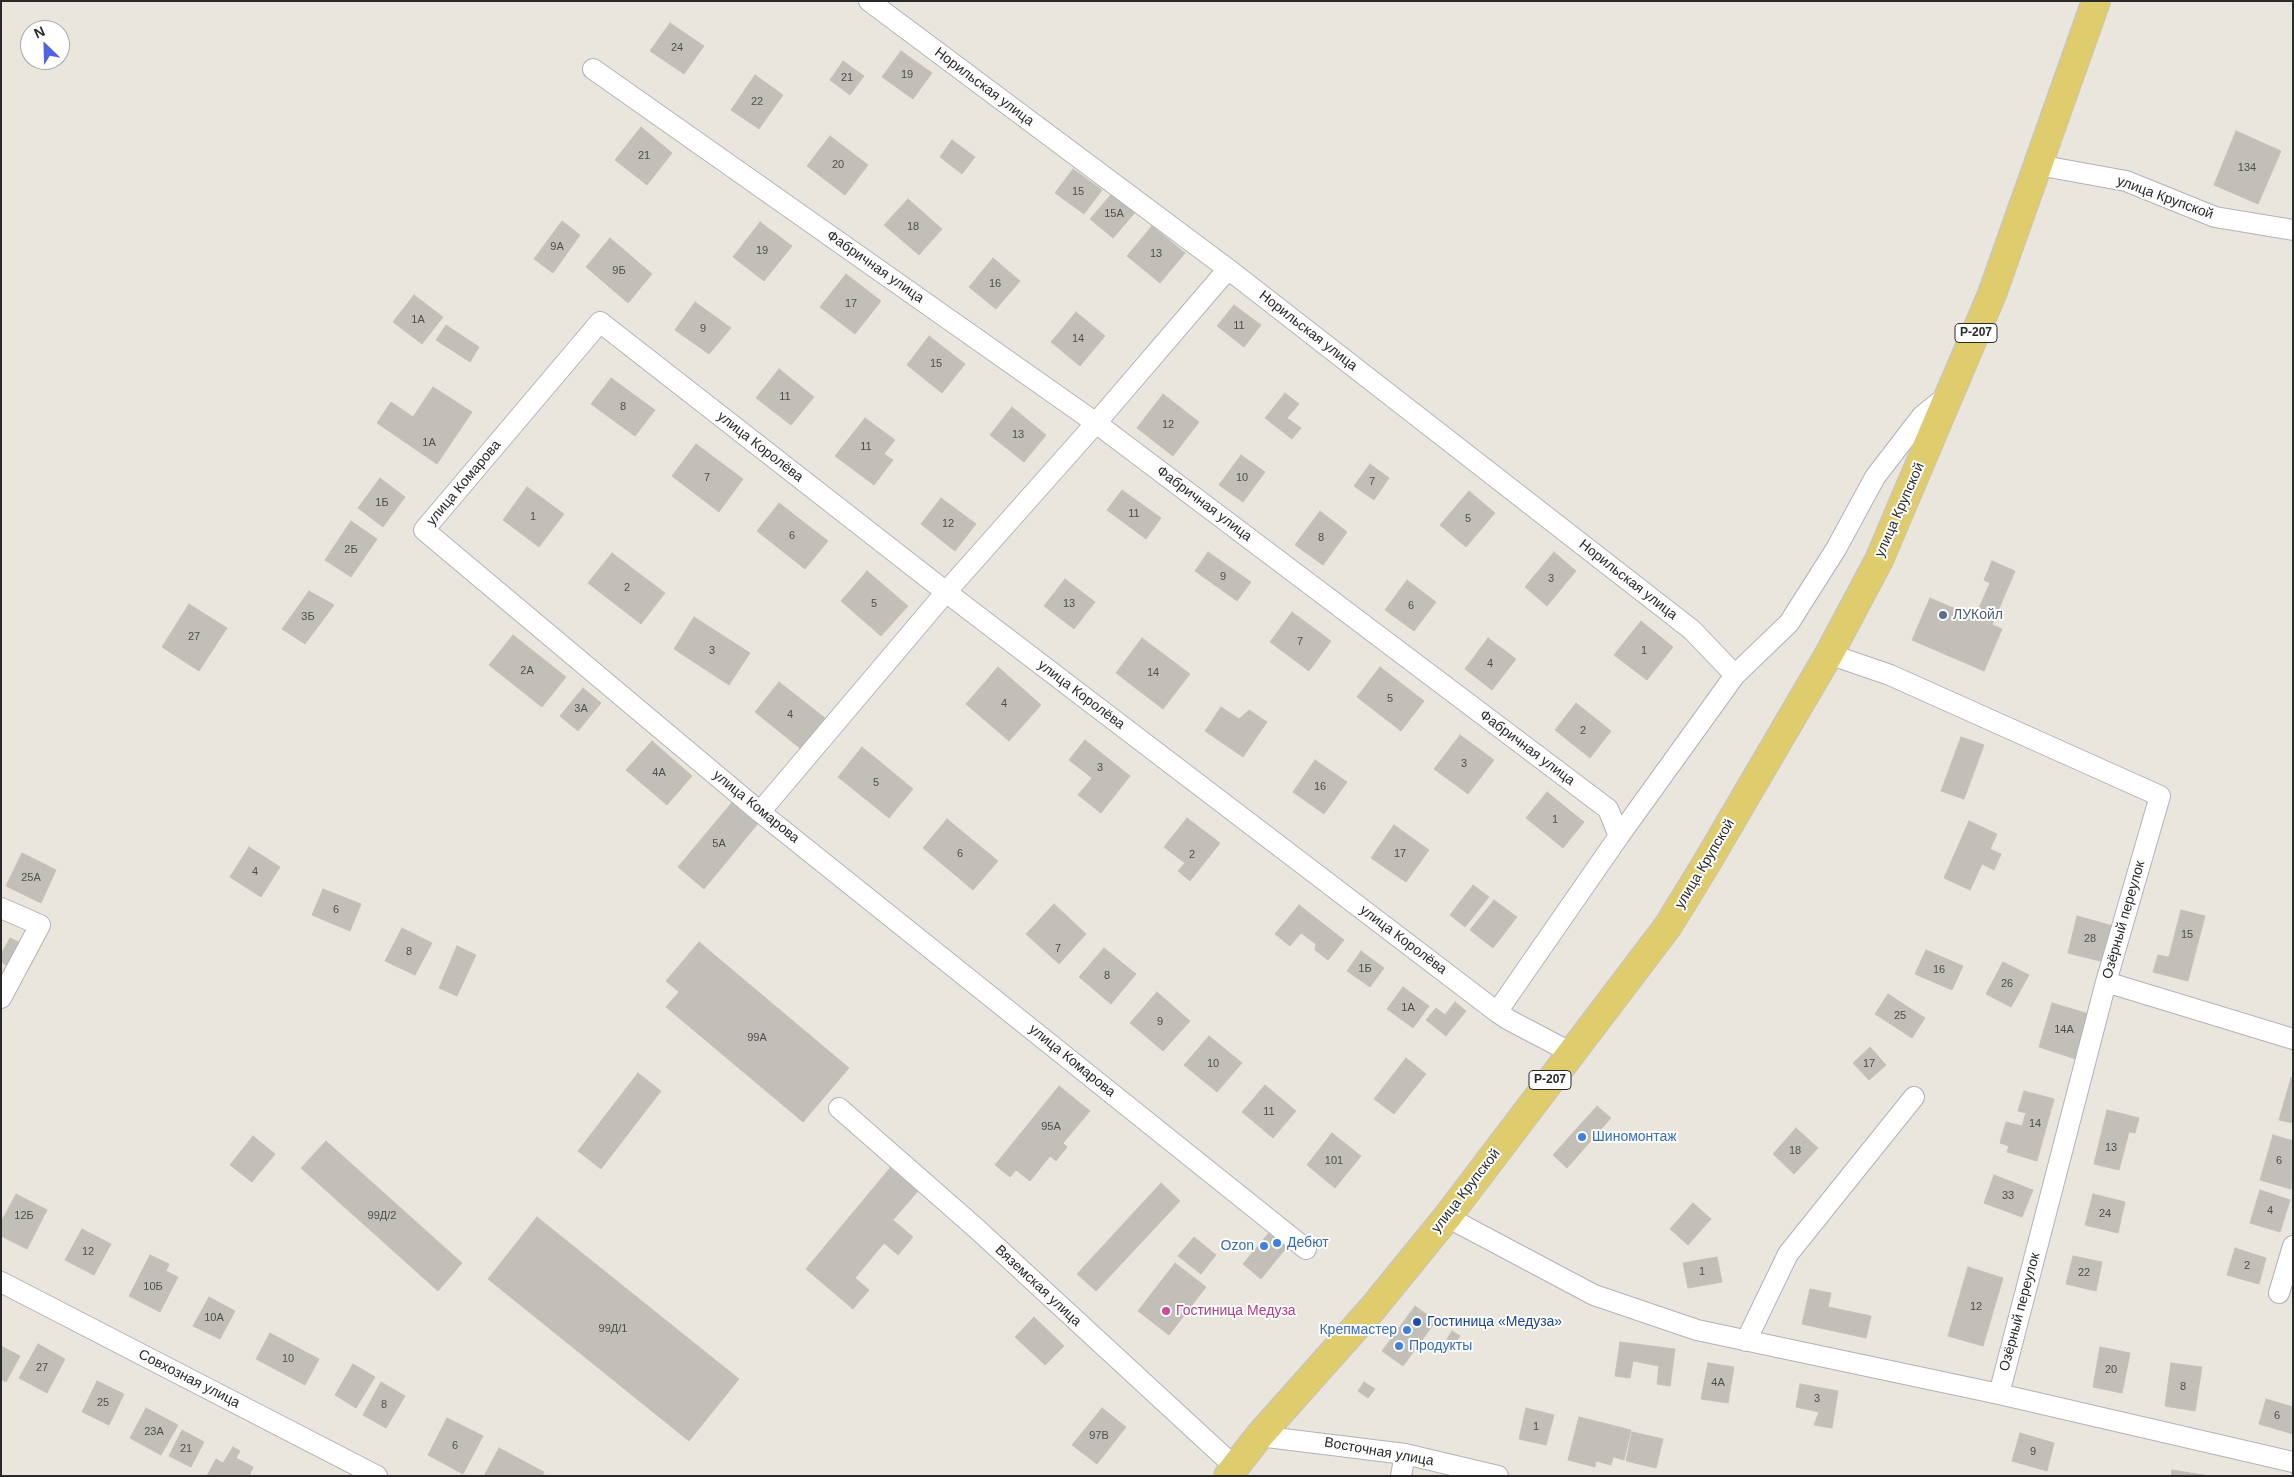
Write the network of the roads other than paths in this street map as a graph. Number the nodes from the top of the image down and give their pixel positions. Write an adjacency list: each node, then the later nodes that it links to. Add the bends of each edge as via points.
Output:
1 (869, 1): 6 (street, Норильская улица)
2 (2096, 1): 4 (main road, улица Крупской / Р-207)
3 (593, 69): 9 (street, Фабричная улица)
4 (2038, 165): 5 (street, улица Крупской, via 2126,181 2215,217); 8 (main road, улица Крупской / Р-207, via 1992,294)
5 (2293, 230)
6 (1228, 269): 9 (street); 12 (street, Норильская улица, via 1692,630)
7 (600, 322): 10 (street, улица Королёва); 13 (street, улица Комарова, via 424,530)
8 (1952, 392): 11 (main road, улица Крупской / Р-207, via 1879,560); 12 (street, via 1922,416 1876,477 1789,623)
9 (1096, 423): 10 (street); 14 (street, Фабричная улица, via 1608,809)
10 (946, 592): 13 (street); 18 (street, улица Королёва)
11 (1829, 654): 16 (street, Озёрный переулок, via 1890,675 2160,796); 20 (main road, улица Крупской / Р-207, via 1668,926)
12 (1735, 675): 14 (street)
13 (760, 812): 25 (street, улица Комарова)
14 (1619, 836): 18 (street)
15 (1, 908): 17 (street, via 40,925)
16 (2106, 982): 19 (street); 29 (street, Озёрный переулок)
17 (1, 998)
18 (1497, 1012): 20 (street, улица Королёва)
19 (2293, 1039)
20 (1572, 1053): 23 (main road, улица Крупской / Р-207)
21 (1914, 1097): 28 (street, via 1788,1254)
22 (839, 1108): 33 (street, Вяземская улица, via 977,1229)
23 (1447, 1217): 28 (street, via 1594,1295 1697,1330); 30 (main road, улица Крупской / Р-207, via 1373,1308)
24 (2293, 1246): 27 (street)
25 (1306, 1249)
26 (1, 1282): 34 (street, Совхозная улица)
27 (2279, 1293)
28 (1746, 1341): 29 (street)
29 (1999, 1394): 32 (street)
30 (1259, 1436): 31 (street, Восточная улица); 33 (main road, улица Крупской / Р-207)
31 (1405, 1454): 35 (street); 36 (street, Восточная улица)
32 (2293, 1462)
33 (1231, 1471)
34 (377, 1476)
35 (1401, 1476)
36 (1498, 1476)

